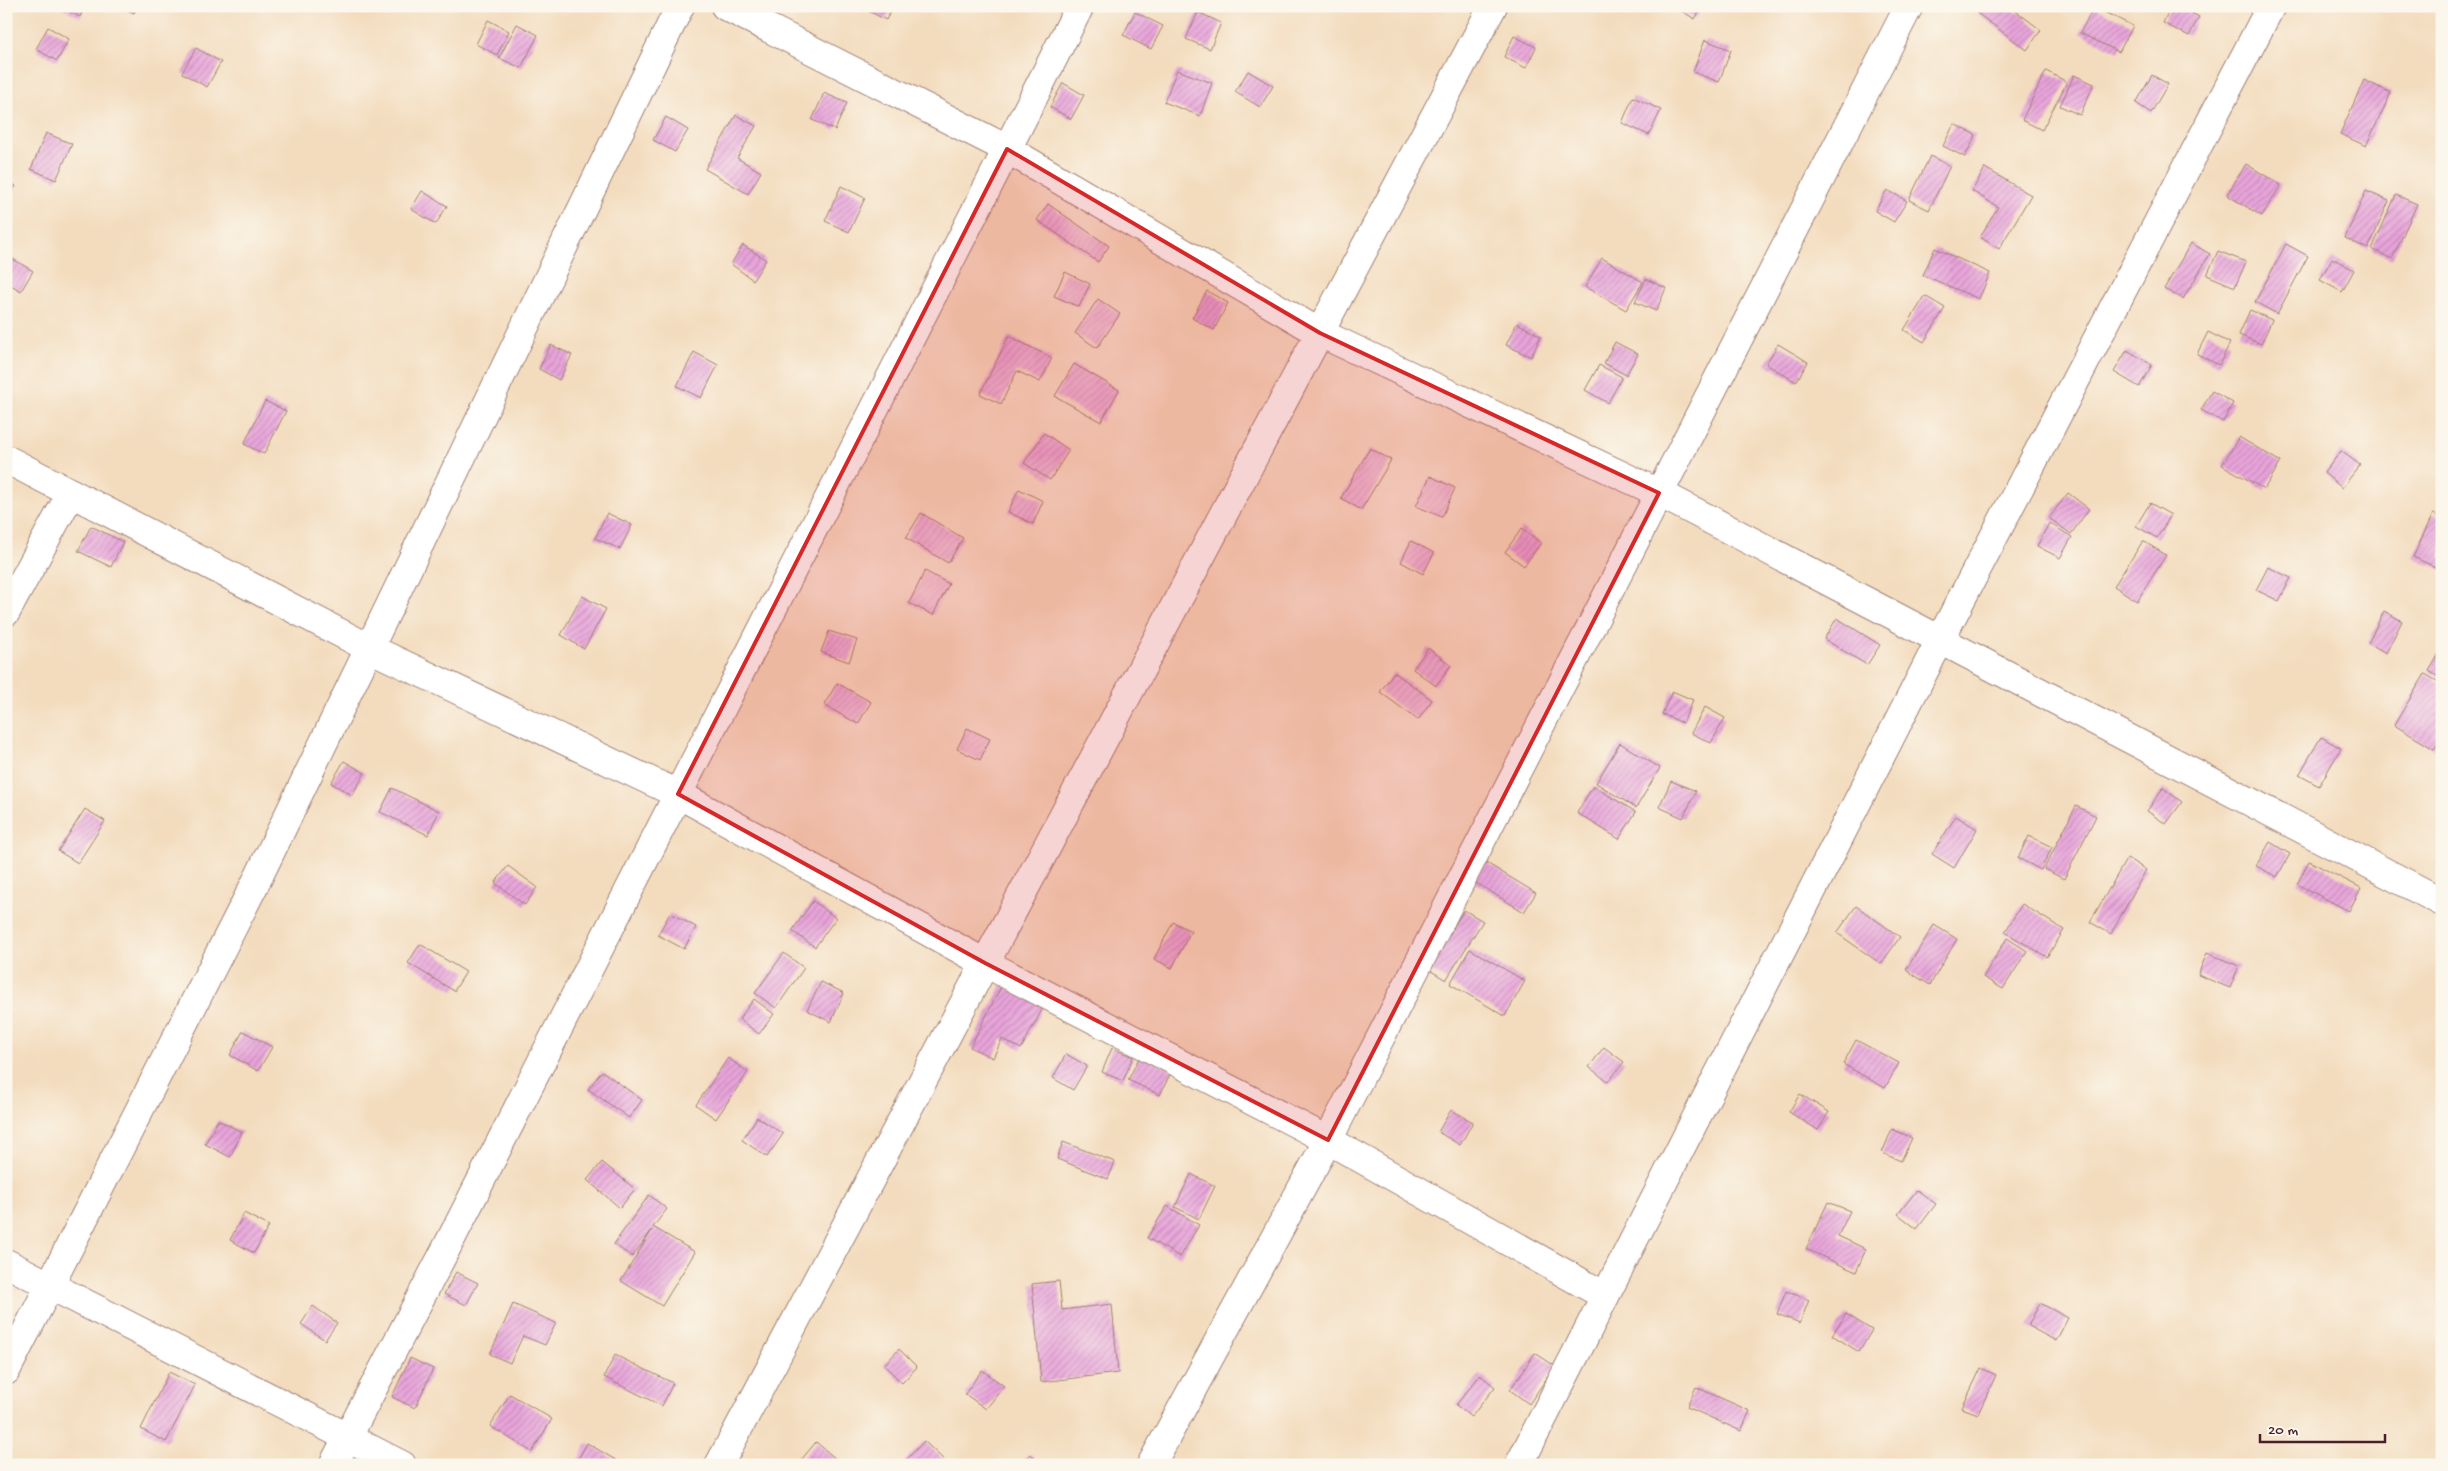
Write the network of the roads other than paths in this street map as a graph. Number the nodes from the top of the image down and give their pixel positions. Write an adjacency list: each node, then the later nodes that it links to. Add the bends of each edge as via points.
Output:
1 (680, 6): 14 (street)
2 (725, 6): 7 (street)
3 (1080, 6): 7 (street)
4 (1493, 6): 8 (street)
5 (1909, 6): 11 (street)
6 (2271, 6): 13 (street)
7 (1007, 149): 8 (street); 15 (street)
8 (1320, 333): 11 (street); 17 (street)
9 (6, 459): 10 (street)
10 (71, 492): 12 (street); 14 (street)
11 (1659, 493): 13 (street); 18 (street)
12 (6, 612)
13 (1940, 640): 16 (street); 21 (street)
14 (370, 648): 15 (street); 20 (street, via 259,876)
15 (678, 794): 17 (street); 23 (street)
16 (2442, 902)
17 (985, 963): 18 (street); 26 (street)
18 (1328, 1140): 21 (street); 27 (street)
19 (6, 1263): 20 (street)
20 (49, 1287): 22 (street); 23 (street)
21 (1605, 1296): 28 (street)
22 (6, 1371)
23 (348, 1437): 24 (street); 25 (street)
24 (333, 1465)
25 (402, 1465)
26 (719, 1465)
27 (1151, 1465)
28 (1519, 1465)

